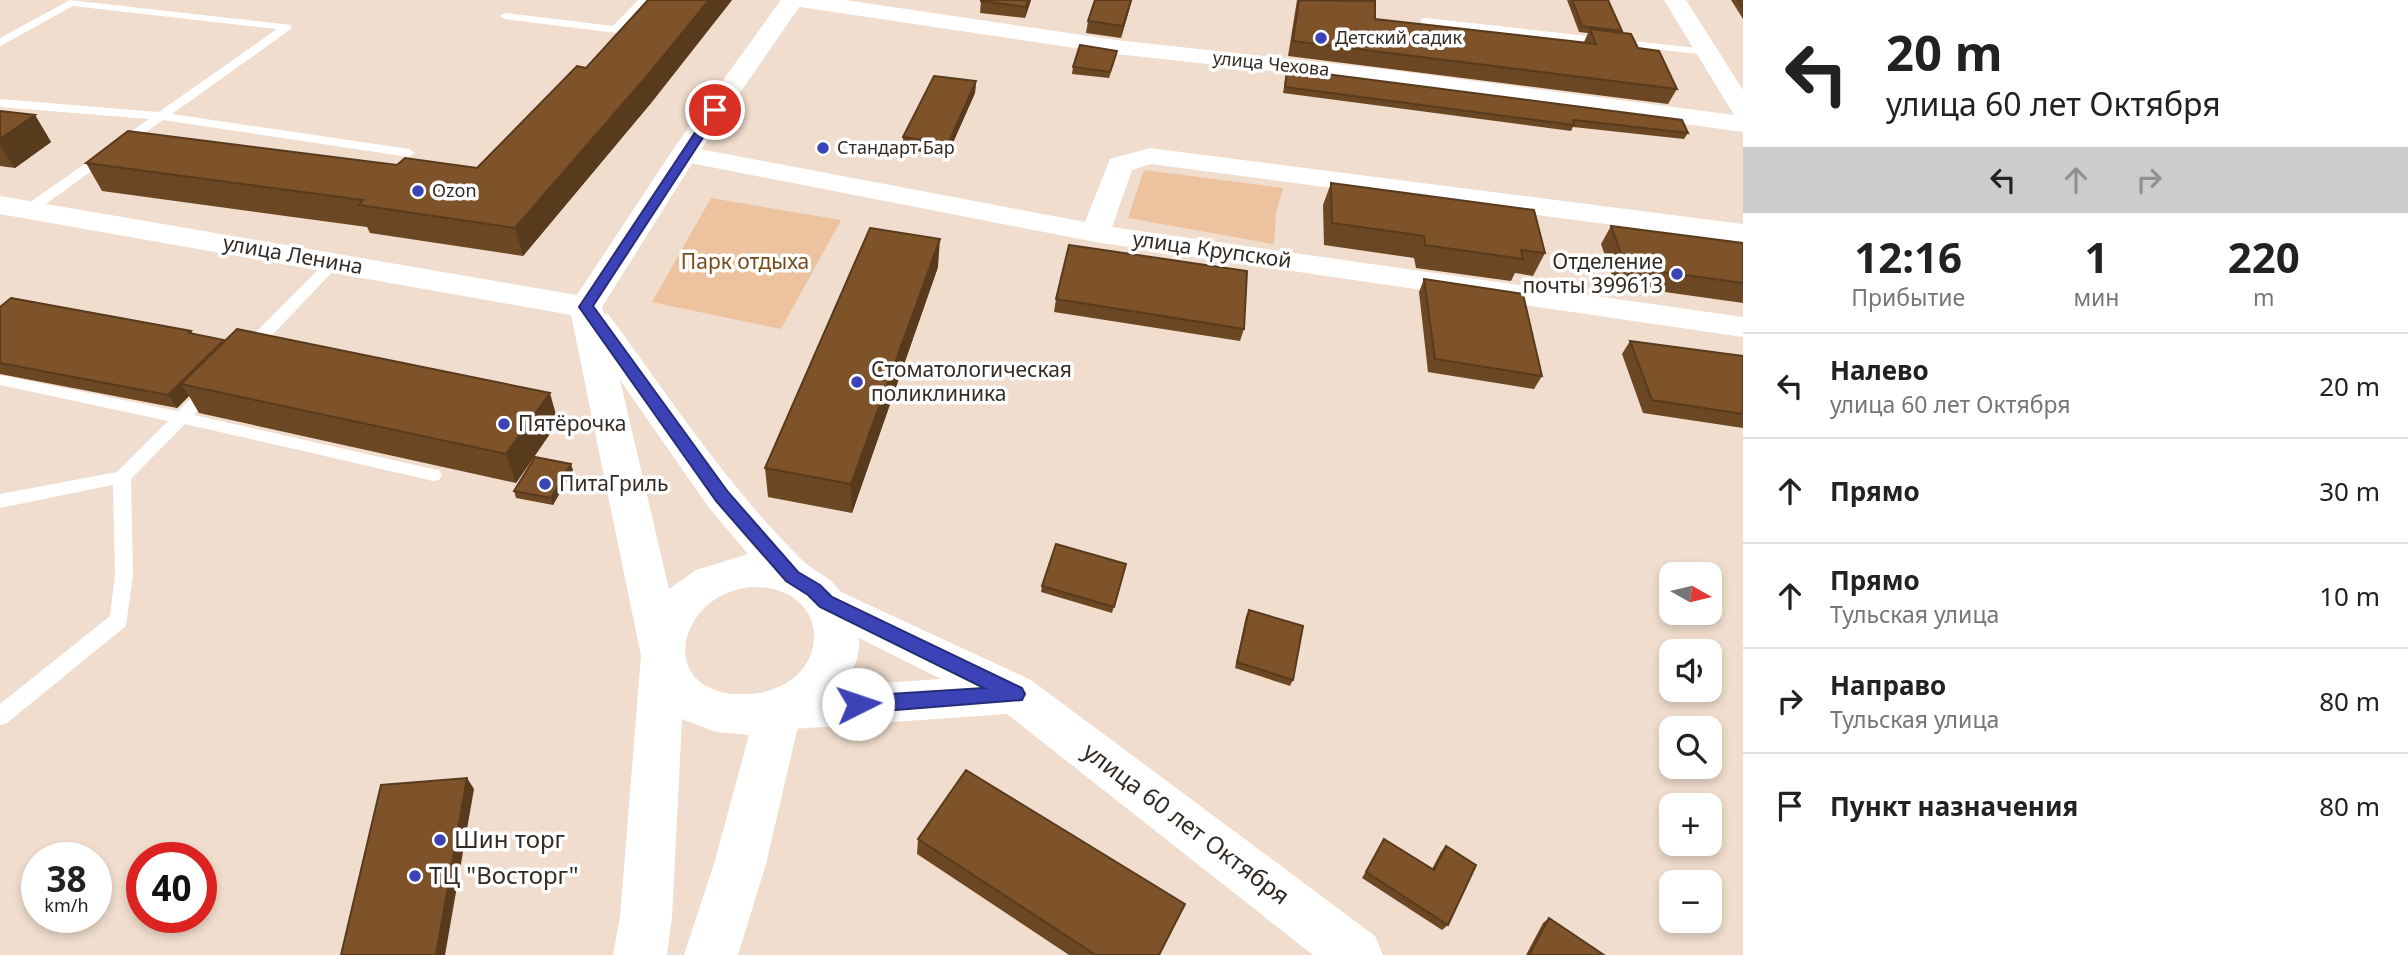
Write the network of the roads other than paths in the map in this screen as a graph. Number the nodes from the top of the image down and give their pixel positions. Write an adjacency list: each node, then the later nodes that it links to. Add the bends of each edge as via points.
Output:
1 (644, 0): 5 (lane, via 616,30)
2 (793, 0): 14 (main road)
3 (800, 0): 12 (street, улица Чехова, via 1115,47 1383,76)
4 (1675, 0): 8 (street)
5 (505, 16)
6 (1425, 21): 8 (lane)
7 (0, 43): 11 (lane, via 71,3 286,27)
8 (1707, 52): 10 (street)
9 (0, 103): 11 (lane)
10 (1743, 110)
11 (161, 116): 13 (lane); 15 (lane)
12 (1743, 124)
13 (409, 153)
14 (684, 154): 16 (street, улица Крупской); 19 (main road)
15 (14, 208): 18 (main road, улица Ленина)
16 (1096, 233): 17 (street, via 1120,165 1150,156); 20 (street, улица Крупской)
17 (1743, 233)
18 (334, 262): 19 (main road, улица Ленина); 21 (lane)
19 (586, 307): 28 (main road, via 722,497); 30 (main road)
20 (1743, 327)
21 (239, 359)
22 (220, 379): 24 (lane)
23 (0, 380): 24 (lane)
24 (182, 418): 25 (lane); 26 (lane)
25 (433, 475)
26 (122, 477): 27 (lane); 33 (lane, via 124,575 119,620)
27 (0, 501)
28 (792, 576): 29 (main road); 30 (main road, via 745,571 699,587 678,606 666,630)
29 (826, 602): 31 (main road, улица 60 лет Октября); 32 (main road, via 838,639 832,664 800,699)
30 (663, 656): 32 (main road, via 674,684 694,702 716,712 747,716); 34 (main road)
31 (1015, 694): 32 (main road); 36 (main road, улица 60 лет Октября)
32 (779, 709): 35 (main road, via 740,864)
33 (0, 716)
34 (640, 955)
35 (711, 955)
36 (1356, 955)

